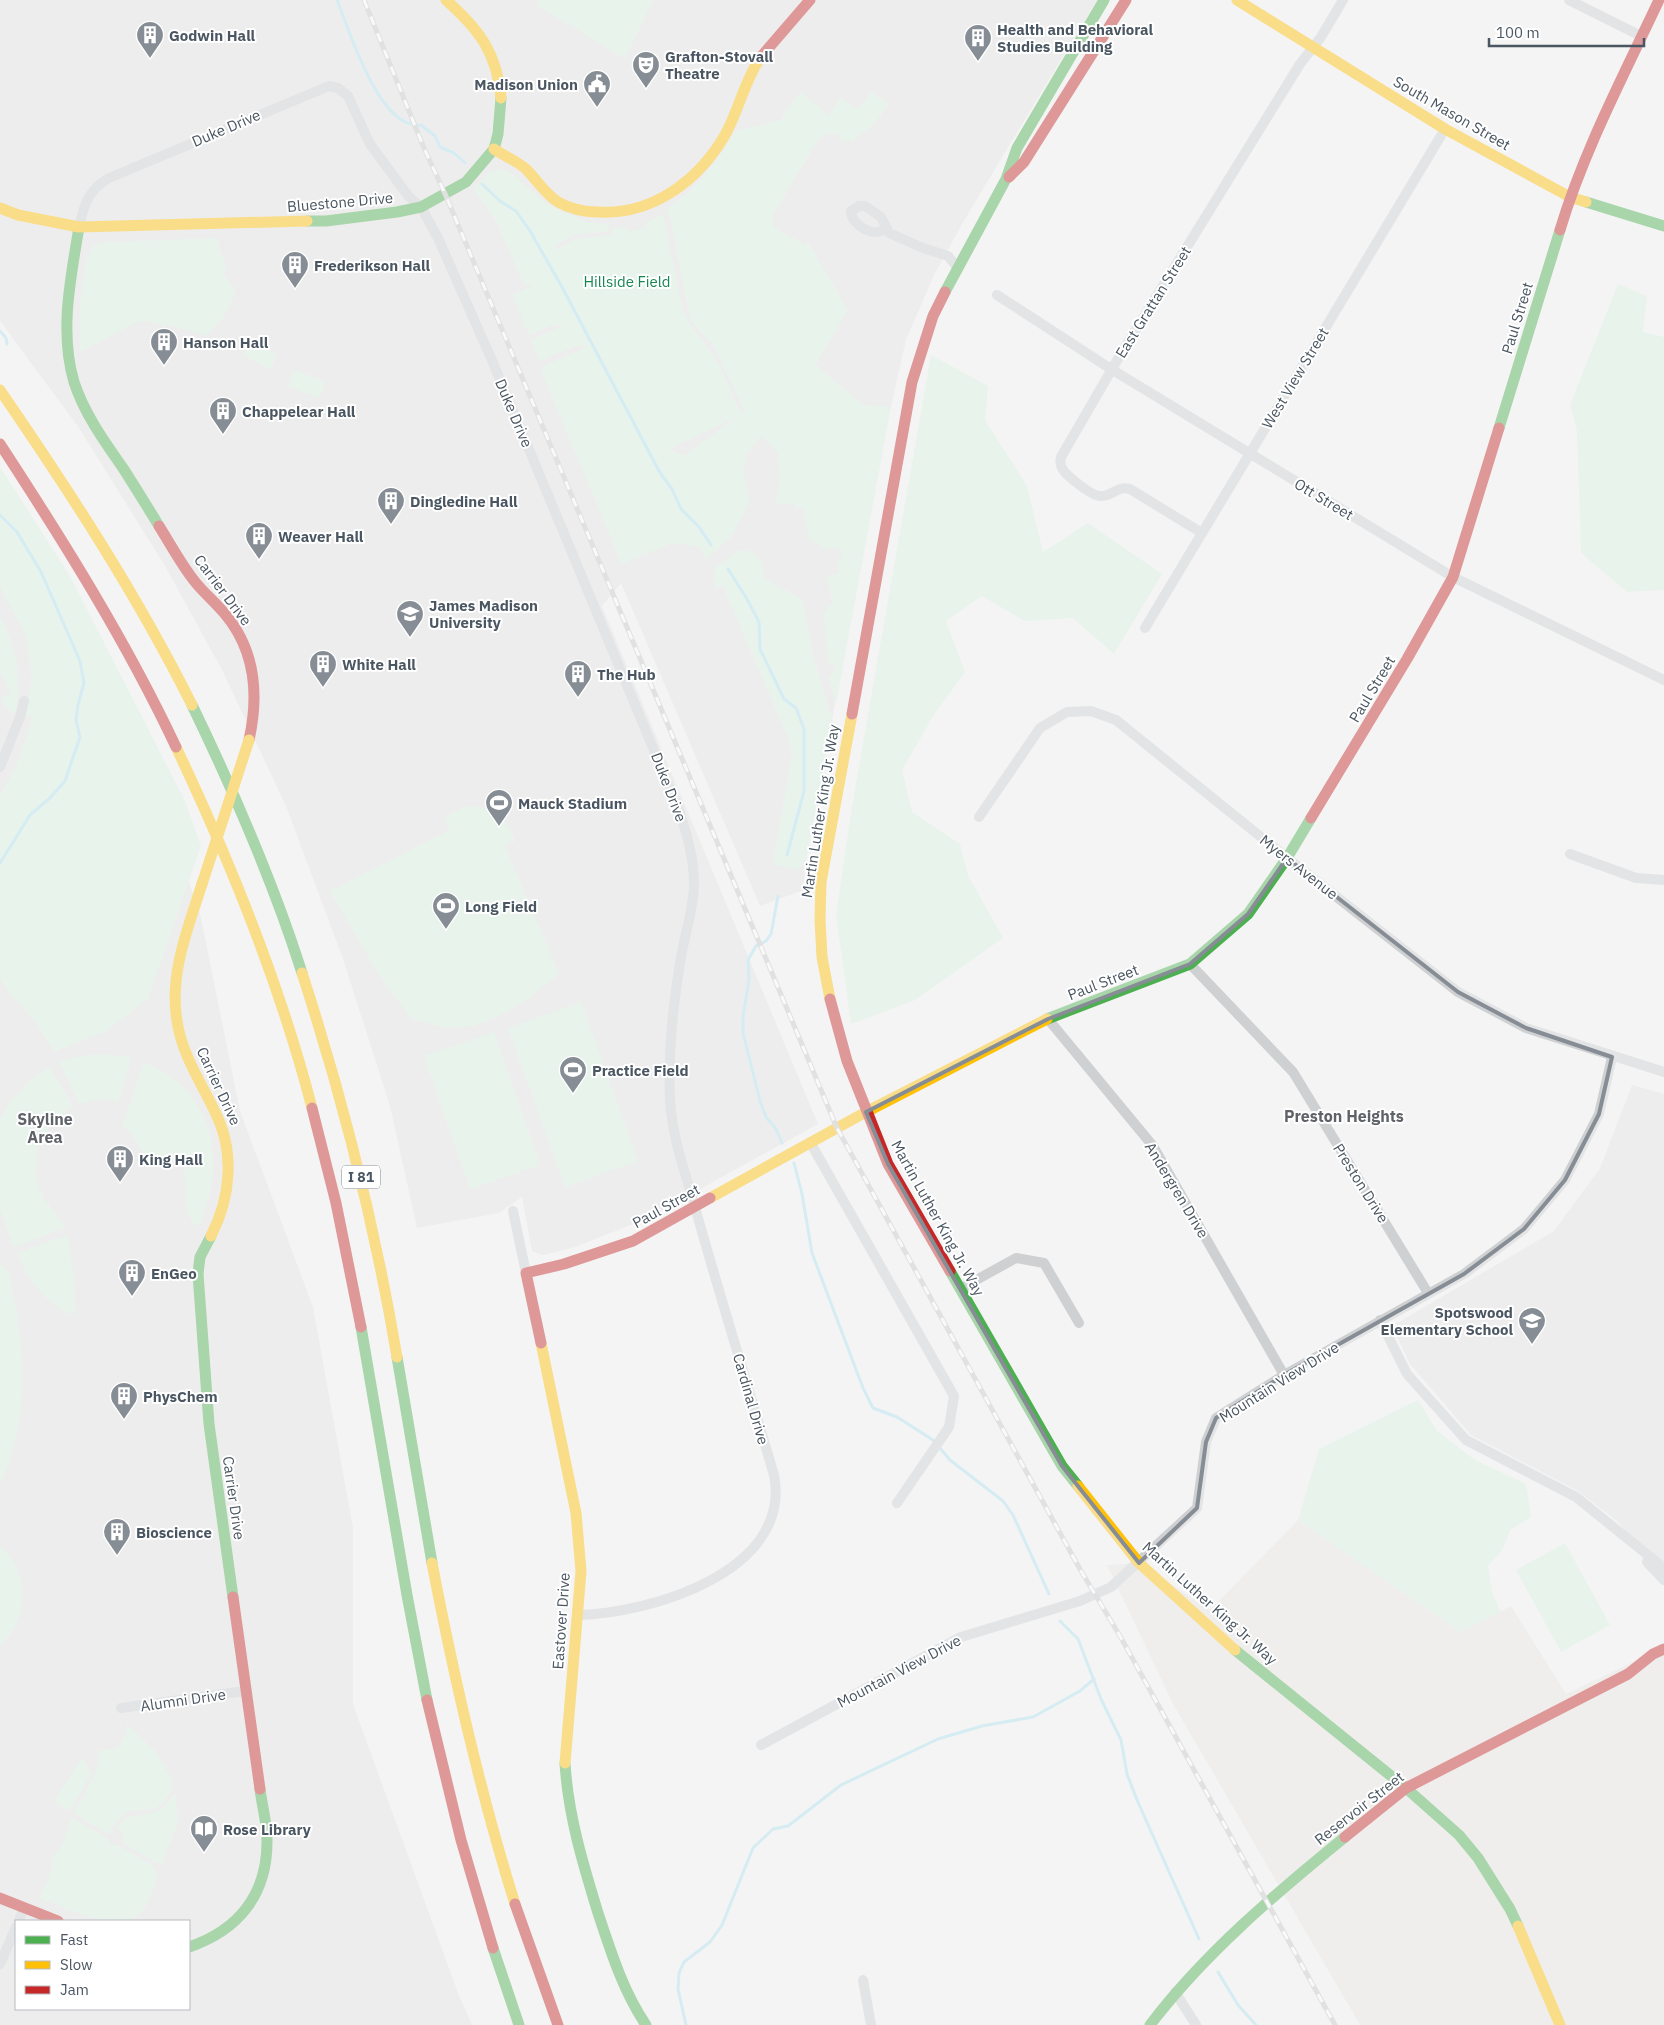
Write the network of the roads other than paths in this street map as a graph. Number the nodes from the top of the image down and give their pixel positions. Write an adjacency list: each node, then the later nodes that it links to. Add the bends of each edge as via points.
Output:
1 (446, 0): 12 (main road, Bluestone Drive, via 479,32 496,67 502,105)
2 (810, 0): 12 (main road, via 770,44 744,83 726,133 715,150 687,183 652,204 627,211 584,213 550,197 526,169)
3 (1104, 0): 13 (main road, Martin Luther King Jr. Way, via 1017,148)
4 (1126, 0): 13 (main road, Martin Luther King Jr. Way, via 1024,162)
5 (1237, 0): 10 (main road, South Mason Street)
6 (1343, 0): 10 (street, East Grattan Street)
7 (1569, 0): 9 (street)
8 (1659, 0): 9 (main road, Paul Street)
9 (1641, 36): 14 (main road, Paul Street)
10 (1313, 47): 11 (main road, South Mason Street); 22 (street, East Grattan Street)
11 (1445, 129): 14 (main road, South Mason Street); 25 (street, West View Street)
12 (494, 149): 15 (main road, Bluestone Drive, via 466,182)
13 (1006, 179): 20 (main road, Martin Luther King Jr. Way)
14 (1570, 196): 17 (main road, South Mason Street); 27 (main road, Paul Street)
15 (422, 207): 18 (main road, Bluestone Drive, via 326,221); 18 (street, Duke Drive, via 409,197 370,144 348,96 329,86 101,182 85,203); 39 (street, Duke Drive, via 487,349 685,828 694,891 674,1006)
16 (0, 208): 18 (main road, Bluestone Drive)
17 (1664, 226)
18 (79, 228): 59 (main road, Carrier Drive, bridge, via 66,314 74,381 95,424 193,578 228,617 252,665 256,693 249,740 178,963 174,1005 185,1052 222,1122 229,1156 226,1194 218,1221 201,1256 198,1274 207,1407)
19 (885, 228): 20 (street, via 908,242 948,256)
20 (957, 267): 41 (main road, Martin Luther King Jr. Way, via 933,316 912,382 821,882 819,935 828,996)
21 (996, 295): 22 (street, Ott Street)
22 (1111, 370): 25 (street, Ott Street); 26 (street, East Grattan Street, via 1062,455 1062,470 1096,495 1106,495 1120,488 1130,489)
23 (0, 390): 73 (main road, I 81, via 111,558 186,695 239,805 312,1001 345,1111 372,1222 441,1612 470,1737 510,1888)
24 (0, 444): 72 (main road, I 81, via 77,561 150,692 213,826 276,988 337,1206 417,1652 443,1768 490,1941)
25 (1250, 454): 26 (street, West View Street); 27 (street, Ott Street)
26 (1202, 534): 28 (street, West View Street)
27 (1453, 577): 29 (street, Ott Street); 34 (main road, Paul Street, via 1408,659)
28 (1145, 628)
29 (1664, 680)
30 (24, 700): 31 (street)
31 (0, 767)
32 (979, 817): 34 (street, Myers Avenue, via 1040,728 1067,712 1091,711 1116,720)
33 (1570, 854): 35 (street, via 1636,878)
34 (1287, 858): 36 (main road, Paul Street, via 1248,914); 38 (street, Myers Avenue, via 1458,992 1526,1028)
35 (1664, 880)
36 (1190, 964): 37 (main road, Paul Street); 47 (street, Preston Drive, via 1293,1072)
37 (1048, 1020): 41 (main road, Paul Street); 50 (street, Andergren Drive, via 1153,1146)
38 (1612, 1057): 40 (street, Myers Avenue); 47 (street, Mountain View Drive, via 1598,1114 1566,1180 1524,1229 1464,1274)
39 (670, 1060): 43 (street, Cardinal Drive, via 673,1128)
40 (1664, 1072)
41 (866, 1112): 42 (main road, Paul Street); 46 (main road, Martin Luther King Jr. Way, via 888,1164)
42 (810, 1142): 43 (main road, Paul Street); 51 (street, via 954,1396 949,1427)
43 (695, 1208): 45 (main road, Paul Street, via 633,1241); 56 (street, Cardinal Drive, via 774,1475 776,1494 772,1519 762,1538 747,1554 699,1585 635,1608)
44 (513, 1210): 45 (street, Eastover Drive)
45 (526, 1273): 56 (main road, Eastover Drive, via 576,1513 581,1571)
46 (960, 1289): 49 (street, via 1016,1258 1044,1263); 53 (main road, Martin Luther King Jr. Way, via 1062,1466)
47 (1428, 1293): 48 (street, Mountain View Drive)
48 (1380, 1320): 50 (street, Mountain View Drive); 52 (street, via 1407,1374 1466,1440 1576,1497)
49 (1079, 1322)
50 (1284, 1375): 53 (street, Mountain View Drive, via 1216,1418 1206,1442 1198,1508)
51 (897, 1503)
52 (1625, 1537): 54 (street); 55 (street)
53 (1139, 1563): 61 (street, Mountain View Drive, via 1112,1587 1095,1595 961,1637); 62 (main road, Martin Luther King Jr. Way, via 1229,1645)
54 (1664, 1568)
55 (1664, 1580)
56 (577, 1614): 74 (main road, Eastover Drive, via 565,1760 569,1802 594,1900 620,1977)
57 (1664, 1636): 58 (main road, Reservoir Street)
58 (1659, 1651): 62 (main road, Reservoir Street, via 1628,1674)
59 (245, 1691): 60 (street, Alumni Drive); 68 (main road, Carrier Drive, via 267,1838 265,1872 256,1896 240,1918 218,1936)
60 (121, 1708)
61 (761, 1745)
62 (1406, 1788): 71 (main road, Reservoir Street, via 1286,1884); 78 (main road, Martin Luther King Jr. Way, via 1459,1835 1495,1883 1510,1909)
63 (0, 1898): 64 (main road)
64 (24, 1908): 65 (street); 66 (main road)
65 (19, 1920)
66 (55, 1920)
67 (15, 1929): 69 (street)
68 (190, 1947)
69 (0, 1964)
70 (863, 1980): 75 (street)
71 (1176, 1992): 76 (main road, Reservoir Street); 77 (street)
72 (519, 2025)
73 (558, 2025)
74 (646, 2025)
75 (871, 2025)
76 (1150, 2025)
77 (1196, 2025)
78 (1560, 2025)

